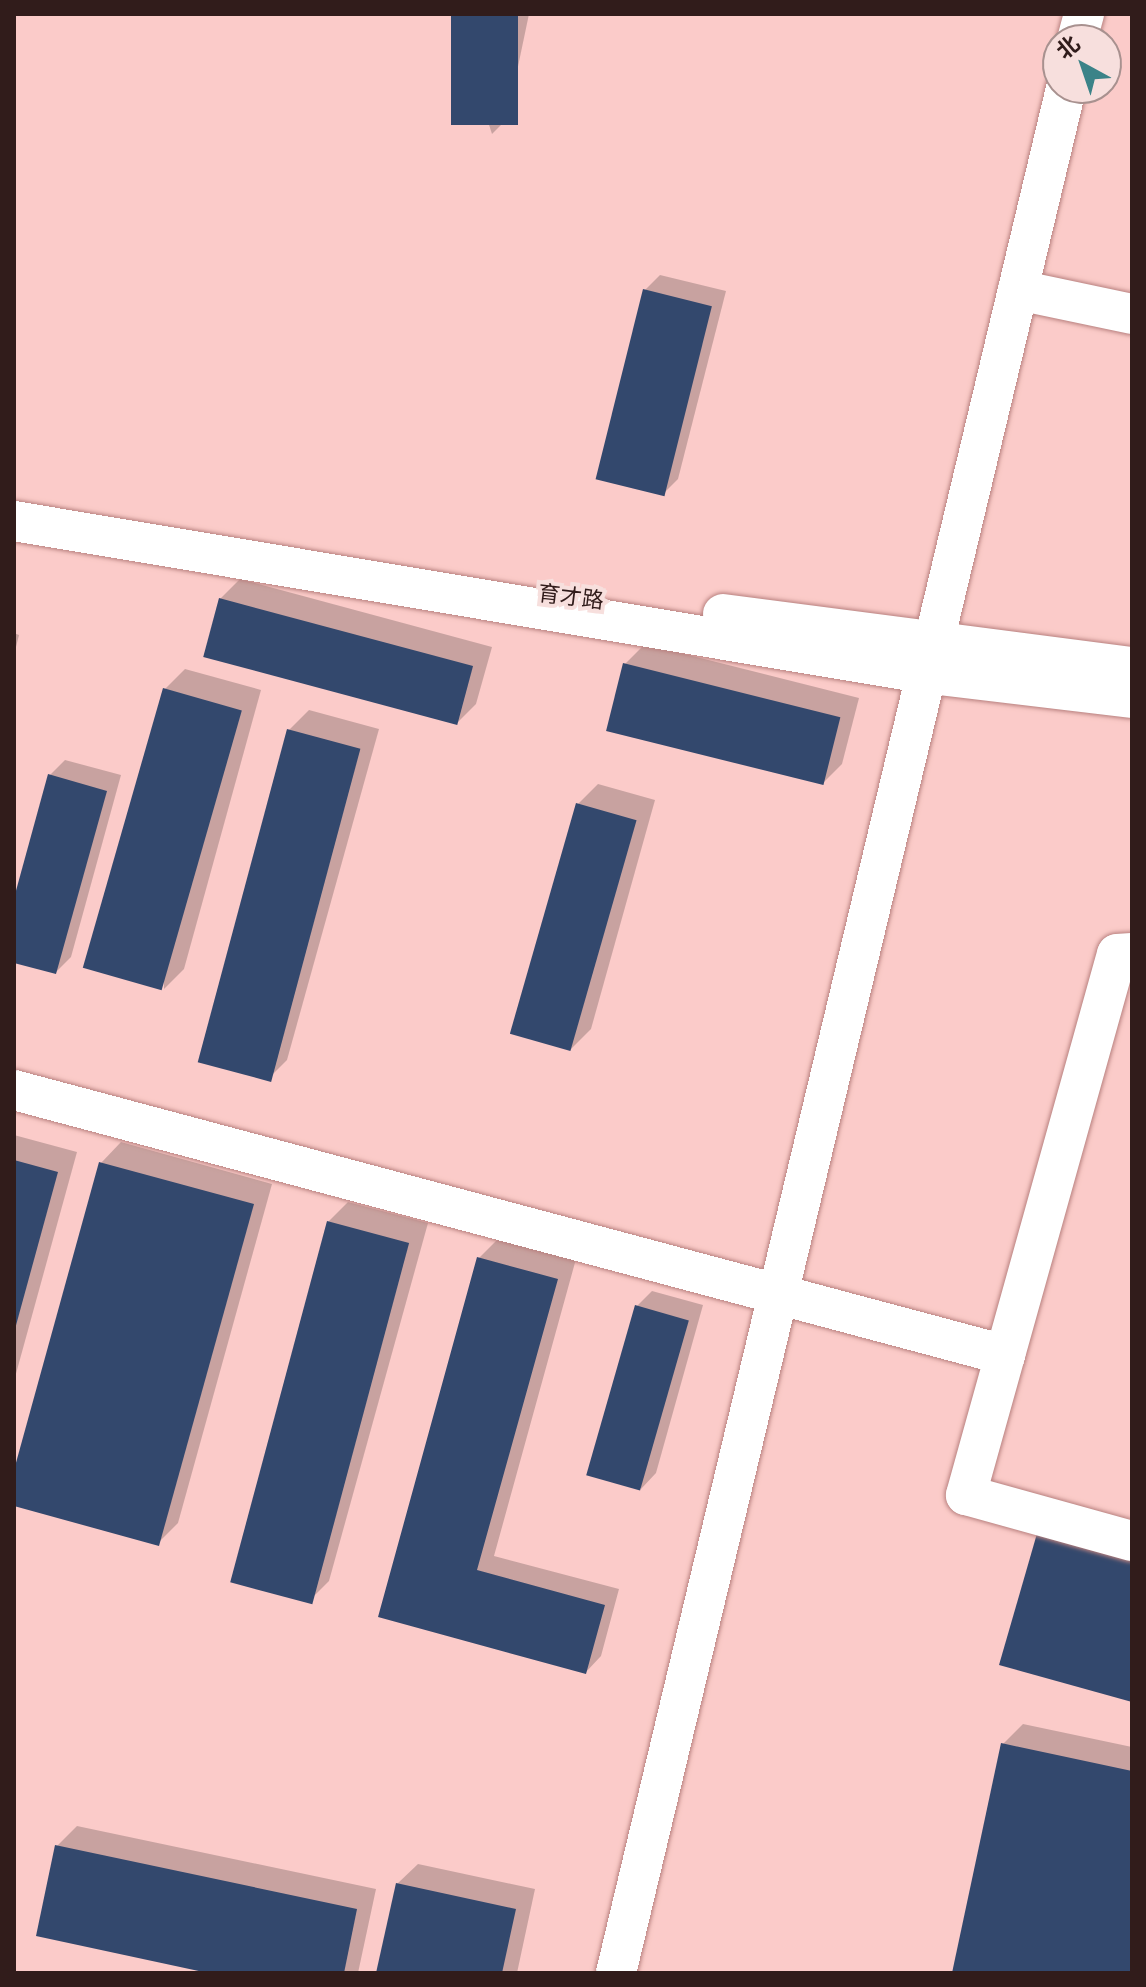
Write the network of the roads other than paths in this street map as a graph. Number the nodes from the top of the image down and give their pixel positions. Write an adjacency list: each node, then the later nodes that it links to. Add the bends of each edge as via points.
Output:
1 (1062, 104): 2 (street)
2 (1018, 290): 3 (street); 6 (street)
3 (1132, 314)
4 (14, 500): 6 (street, 育才路, via 396,574)
5 (14, 521): 6 (street)
6 (926, 656): 7 (street, 育才路); 8 (street); 11 (street)
7 (1132, 667)
8 (1132, 698)
9 (1132, 953): 12 (street, via 1117,954)
10 (14, 1090): 11 (street)
11 (781, 1296): 12 (street); 14 (street)
12 (1005, 1355): 13 (street, via 966,1495)
13 (1132, 1541)
14 (616, 1973)

